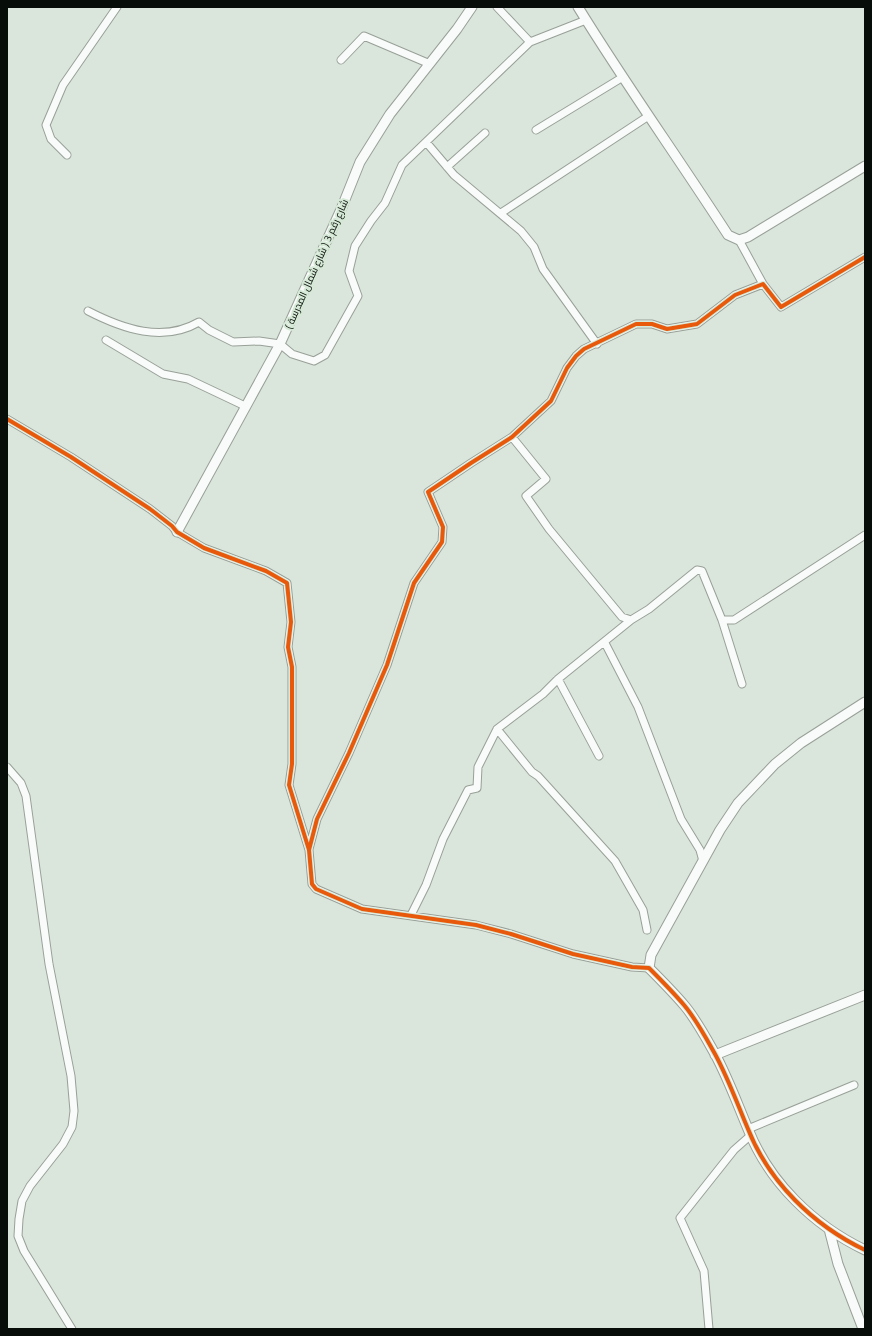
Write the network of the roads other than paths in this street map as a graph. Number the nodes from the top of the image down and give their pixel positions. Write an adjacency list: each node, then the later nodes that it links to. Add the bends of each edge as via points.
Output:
1 (109, 7): 6 (street)
2 (117, 7): 6 (street)
3 (472, 7): 10 (street, شارع رقم 3 ( شارع شمال المدرسة ))
4 (497, 7): 8 (street)
5 (578, 7): 7 (street)
6 (113, 14): 16 (street, via 63,85 46,125 51,139)
7 (586, 20): 8 (street); 11 (street)
8 (530, 42): 15 (street)
9 (341, 60): 10 (street, via 364,36)
10 (430, 64): 25 (street, شارع رقم 3 ( شارع شمال المدرسة ), via 390,114 360,162)
11 (623, 77): 12 (street); 13 (street)
12 (648, 117): 19 (street); 20 (street, via 728,235)
13 (536, 130)
14 (485, 133): 18 (street)
15 (426, 142): 18 (street); 25 (street, via 402,165 385,203 355,246 349,271 358,296 325,355 314,361 292,354)
16 (66, 154)
17 (865, 166): 20 (street)
18 (447, 167): 19 (street)
19 (501, 213): 26 (street, via 534,247 543,269)
20 (739, 240): 22 (street)
21 (865, 257): 22 (street, via 781,307)
22 (764, 284): 26 (street, via 735,295 697,324 667,329 652,324 636,324)
23 (88, 311): 25 (street, via 110,322 145,332 177,331 199,322 233,342 259,341)
24 (106, 340): 27 (street, via 164,374 188,379)
25 (280, 344): 27 (street, شارع رقم 3 ( شارع شمال المدرسة ))
26 (597, 344): 29 (street, via 576,356 567,368 551,401)
27 (245, 406): 30 (street, شارع رقم 3 ( شارع شمال المدرسة ))
28 (7, 419): 30 (street, via 150,509)
29 (512, 437): 32 (street, via 546,479 526,496 554,535 622,617); 41 (street, via 428,492 443,527 442,542 414,583 387,665 317,819)
30 (177, 532): 41 (street, via 204,548 266,571 287,583 291,622 288,647 292,667 292,764 289,785)
31 (865, 535): 33 (street, via 734,620)
32 (631, 620): 33 (street, via 649,609 697,570 702,571); 34 (street)
33 (722, 620): 36 (street)
34 (605, 643): 35 (street); 42 (street, via 638,707 681,819 700,850)
35 (558, 679): 38 (street); 39 (street)
36 (742, 684)
37 (865, 702): 42 (street, via 801,742 758,780 738,803)
38 (497, 730): 43 (street, via 478,767 477,788 468,790 443,839 426,885); 44 (street, via 532,772 615,861 643,910)
39 (599, 756)
40 (7, 766): 52 (street, via 21,783 26,796 49,964 71,1076 74,1111 72,1127 63,1144 22,1200 18,1236 24,1251)
41 (309, 850): 43 (street, via 312,884 316,889 362,909)
42 (703, 861): 45 (street, via 651,955)
43 (411, 915): 45 (street, via 476,924 573,954 632,967)
44 (647, 930)
45 (649, 968): 47 (street, via 685,1006)
46 (865, 995): 47 (street)
47 (715, 1055): 49 (street, via 736,1095)
48 (854, 1085): 49 (street)
49 (749, 1132): 50 (street, via 781,1185 803,1208); 53 (street, via 680,1218 704,1271)
50 (829, 1229): 51 (street); 54 (street, via 838,1264)
51 (865, 1250)
52 (72, 1329)
53 (709, 1329)
54 (863, 1329)

